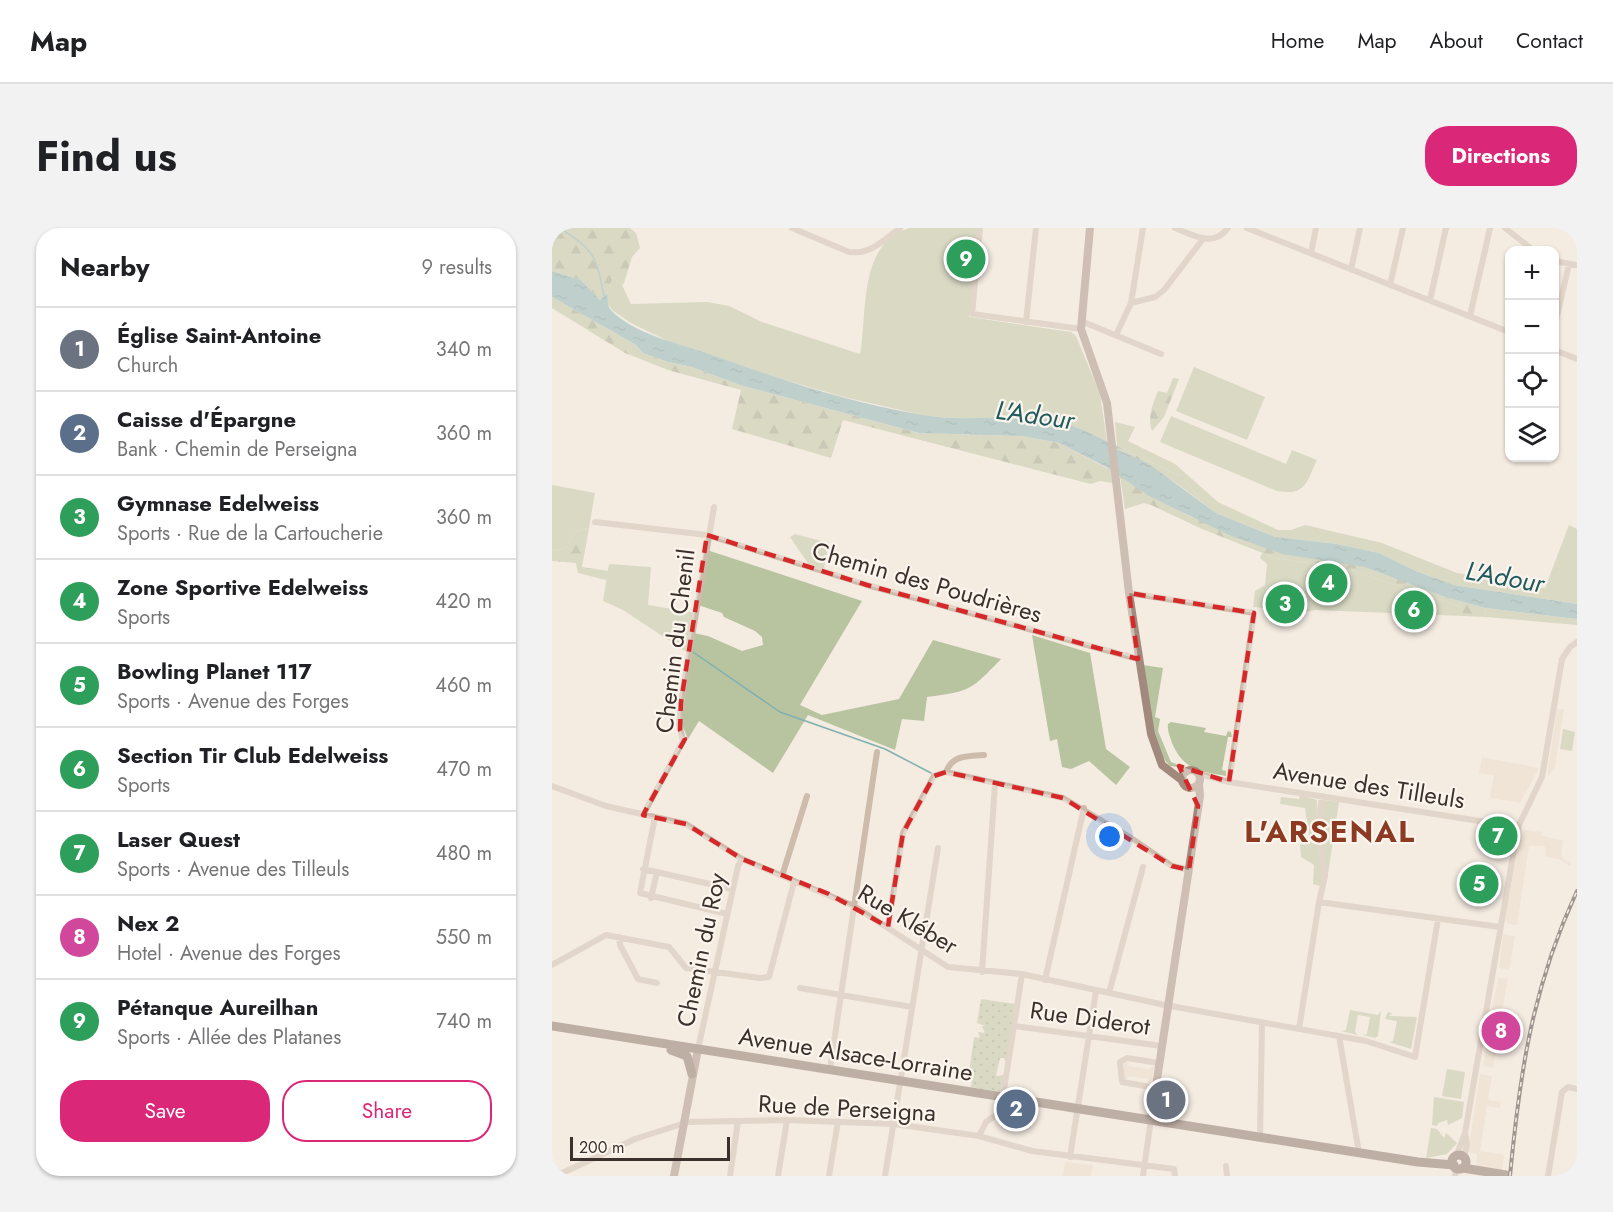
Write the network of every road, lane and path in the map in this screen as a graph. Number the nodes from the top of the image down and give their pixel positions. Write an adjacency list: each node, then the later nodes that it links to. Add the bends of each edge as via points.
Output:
1 (792, 228): 2 (street, via 859,253 868,252)
2 (900, 228)
3 (980, 228): 30 (street, via 972,314)
4 (1036, 228): 30 (street)
5 (1090, 228): 31 (street)
6 (1143, 228): 27 (street)
7 (1175, 228): 18 (street)
8 (1228, 228): 18 (street, via 1216,238)
9 (1247, 228): 17 (street)
10 (1272, 228): 17 (street)
11 (1316, 228): 20 (street)
12 (1360, 228): 24 (street)
13 (1403, 228): 25 (street)
14 (1446, 228): 26 (street)
15 (1490, 228): 29 (street)
16 (1505, 228): 19 (street)
17 (1270, 237): 20 (street)
18 (1203, 239): 27 (street, via 1164,290 1155,297)
19 (1526, 246)
20 (1311, 253): 24 (street)
21 (1559, 262): 22 (street)
22 (1569, 264): 23 (street); 28 (street)
23 (1577, 265)
24 (1351, 269): 25 (street)
25 (1390, 285): 26 (street)
26 (1430, 300): 29 (street)
27 (1131, 303): 33 (street)
28 (1559, 307)
29 (1470, 316): 32 (street)
30 (1026, 322): 31 (street)
31 (1081, 325): 33 (street); 40 (street, via 1107,403)
32 (1505, 330)
33 (1116, 335): 35 (street)
34 (1559, 352): 36 (street)
35 (1161, 354)
36 (1577, 359)
37 (714, 507): 39 (street)
38 (595, 522): 39 (street, Chemin des Poudrières)
39 (707, 535): 42 (street, Chemin des Poudrières, via 879,589); 56 (street, Chemin du Chenil, via 681,702 679,724 683,741)
40 (1129, 593): 42 (street); 50 (street, via 1254,613)
41 (1577, 642): 58 (street, via 1562,660 1542,777)
42 (1138, 659): 47 (street, via 1151,734 1162,765)
43 (877, 752): 70 (street)
44 (984, 755): 46 (street, via 960,757 950,762)
45 (1188, 771): 47 (street); 48 (street); 49 (street, via 1193,770)
46 (946, 772): 51 (street); 73 (street, via 934,776 903,833)
47 (1172, 772): 48 (street)
48 (1183, 781): 49 (street)
49 (1197, 782): 50 (street, Avenue des Tilleuls); 63 (street, via 1198,806)
50 (1229, 782): 54 (street, Avenue des Tilleuls)
51 (995, 784): 55 (street, via 1063,798); 79 (street)
52 (552, 786): 56 (street, Rue Kléber, via 606,807)
53 (807, 796): 65 (street)
54 (1322, 796): 58 (street, Avenue des Tilleuls); 69 (street, via 1318,826 1326,876)
55 (1084, 808): 63 (street, via 1172,866); 81 (street)
56 (643, 815): 57 (street, Rue Kléber)
57 (655, 817): 60 (street, Rue Kléber, via 686,824); 62 (street)
58 (1518, 827): 74 (street)
59 (938, 848): 76 (street)
60 (742, 859): 65 (street, Rue Kléber); 67 (street, Chemin du Roy)
61 (1143, 867): 85 (street)
62 (643, 869): 64 (street); 68 (street, via 640,893)
63 (1189, 870): 87 (street)
64 (657, 872): 67 (street); 68 (street)
65 (782, 876): 66 (street, Rue Kléber)
66 (794, 882): 70 (street, Rue Kléber); 78 (street, via 769,977)
67 (732, 889): 71 (street, Chemin du Roy)
68 (651, 898): 71 (street)
69 (1319, 902): 72 (street); 92 (street)
70 (854, 906): 73 (street, Rue Kléber); 86 (street)
71 (727, 914): 78 (street, Chemin du Roy)
72 (1438, 919): 74 (street); 94 (street, Rue Kléber, via 1415,1057)
73 (888, 927): 76 (street, Rue Kléber)
74 (1500, 927): 119 (street, via 1465,1133 1467,1144)
75 (619, 937): 77 (street, via 606,935); 78 (street, via 669,947 686,968); 82 (street, via 638,979)
76 (921, 948): 79 (street, Rue Kléber, via 948,967); 88 (street)
77 (552, 965)
78 (714, 972): 97 (street, Chemin du Roy)
79 (982, 972): 80 (street, Rue Kléber)
80 (1022, 974): 81 (street, Rue Kléber); 91 (street)
81 (1045, 980): 84 (street, Rue Kléber)
82 (657, 983)
83 (800, 988): 86 (street)
84 (1096, 991): 85 (street, Rue Kléber); 95 (street)
85 (1110, 993): 87 (street, Rue Kléber)
86 (840, 994): 88 (street); 99 (street)
87 (1168, 1005): 89 (street, Rue Kléber); 96 (street)
88 (912, 1007): 101 (street)
89 (1262, 1023): 92 (street, Rue Kléber); 114 (street)
90 (552, 1026): 93 (main road, Avenue Alsace-Lorraine)
91 (1014, 1026): 95 (street, Rue Diderot); 104 (street)
92 (1299, 1029): 94 (street, Rue Kléber)
93 (614, 1036): 97 (main road, Avenue Alsace-Lorraine); 100 (main road, via 682,1053 689,1058)
94 (1339, 1036): 115 (street)
95 (1089, 1037): 96 (street, Rue Diderot); 106 (street)
96 (1162, 1046): 98 (street)
97 (698, 1049): 99 (main road, Avenue Alsace-Lorraine); 100 (street)
98 (1160, 1063): 102 (street); 102 (street, via 1127,1058 1120,1062 1122,1082)
99 (830, 1069): 101 (main road, Avenue Alsace-Lorraine)
100 (692, 1074): 111 (street)
101 (900, 1081): 104 (main road, Avenue Alsace-Lorraine); 112 (street)
102 (1156, 1088): 107 (street)
103 (1577, 1089): 130 (street, via 1566,1088 1562,1092)
104 (1003, 1096): 105 (main road, Avenue Alsace-Lorraine)
105 (1020, 1098): 106 (main road, Avenue Alsace-Lorraine); 113 (street, via 986,1122)
106 (1078, 1108): 107 (main road, Avenue Alsace-Lorraine); 116 (street)
107 (1151, 1119): 114 (main road, Avenue Alsace-Lorraine); 117 (street)
108 (787, 1120): 109 (street, Rue de Perseigna); 110 (street, Rue de Perseigna); 124 (street)
109 (738, 1121): 111 (street, Rue de Perseigna); 123 (street)
110 (838, 1121): 112 (street, Rue de Perseigna); 125 (street)
111 (682, 1124): 121 (street, Rue de Perseigna, via 634,1139); 122 (street)
112 (894, 1124): 113 (street, Rue de Perseigna); 126 (street)
113 (979, 1136): 116 (street, Rue de Perseigna)
114 (1260, 1137): 115 (main road, Avenue Alsace-Lorraine)
115 (1359, 1153): 119 (main road, Avenue Alsace-Lorraine)
116 (1070, 1157): 117 (street, Rue de Perseigna)
117 (1145, 1165): 127 (street); 128 (street, Rue de Perseigna, via 1174,1169)
118 (1226, 1166): 129 (street)
119 (1459, 1166): 120 (main road, Avenue Alsace-Lorraine)
120 (1506, 1175)
121 (556, 1176)
122 (674, 1176)
123 (730, 1176)
124 (778, 1176)
125 (829, 1176)
126 (885, 1176)
127 (1143, 1176)
128 (1175, 1176)
129 (1227, 1176)
130 (1548, 1176)

